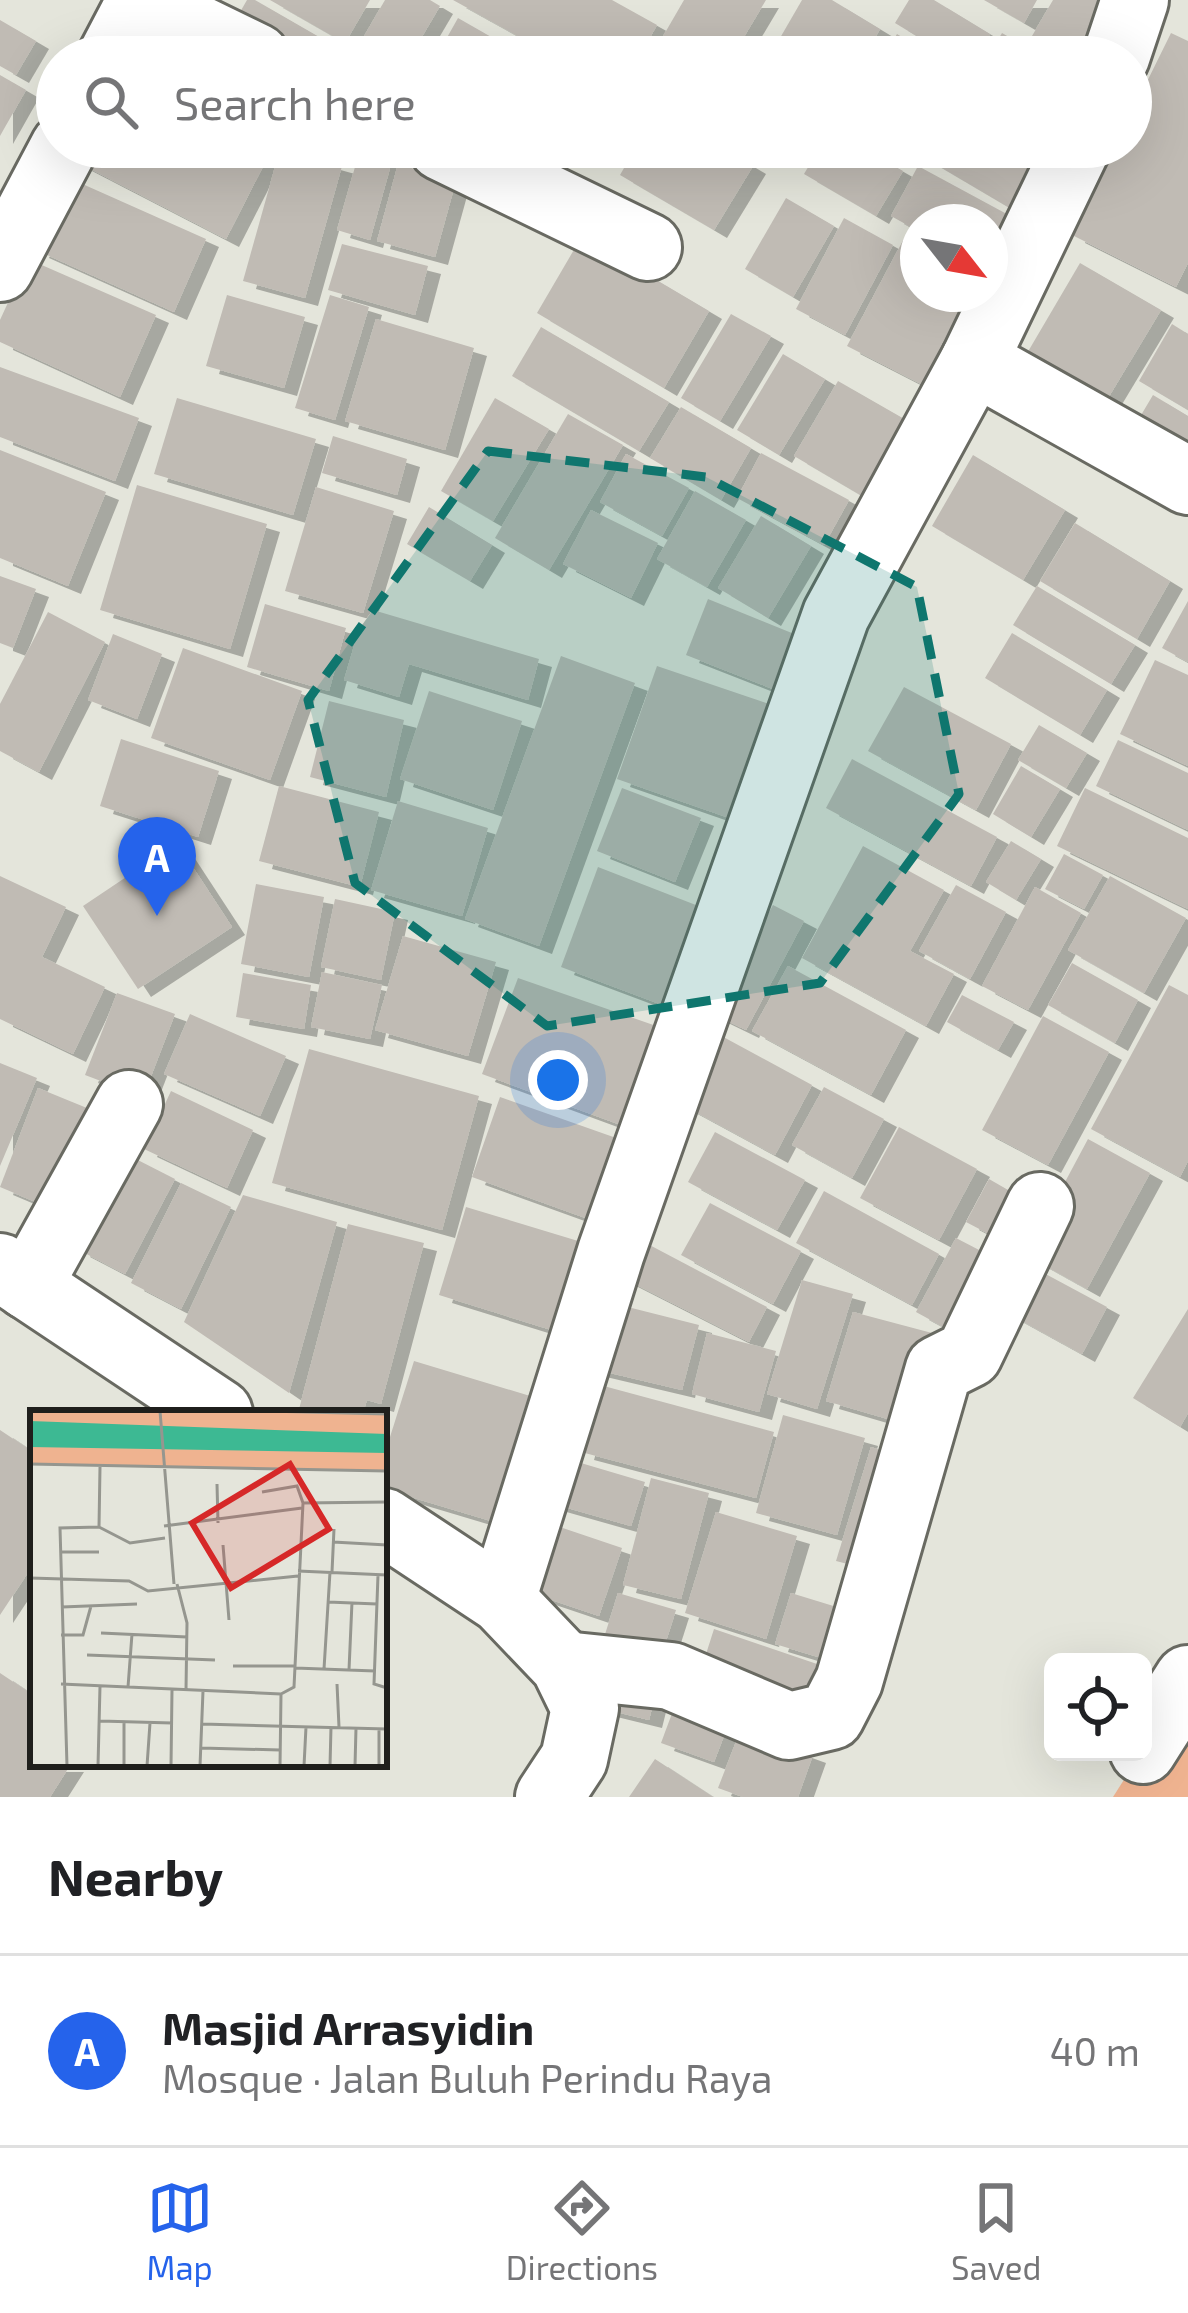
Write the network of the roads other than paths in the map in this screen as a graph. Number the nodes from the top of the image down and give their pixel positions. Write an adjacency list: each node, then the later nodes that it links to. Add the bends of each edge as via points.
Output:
1 (140, 0): 3 (street); 4 (street)
2 (1136, 0): 5 (street)
3 (122, 36)
4 (213, 36)
5 (1123, 36)
6 (53, 168): 10 (street)
7 (485, 168): 9 (street)
8 (1067, 168): 11 (street)
9 (648, 247)
10 (0, 268)
11 (974, 361): 12 (street); 18 (street, via 836,615 611,1252)
12 (1188, 481)
13 (129, 1104): 15 (street)
14 (1040, 1206): 19 (street, via 969,1354 939,1370 849,1681 831,1717 789,1726 671,1676)
15 (14, 1277): 16 (street)
16 (214, 1410)
17 (387, 1524): 18 (street)
18 (502, 1600): 19 (street)
19 (564, 1665): 23 (street, via 586,1708 574,1759)
20 (1188, 1679): 21 (street)
21 (1152, 1735)
22 (1136, 1761): 24 (street)
23 (548, 1797)
24 (1113, 1797)

